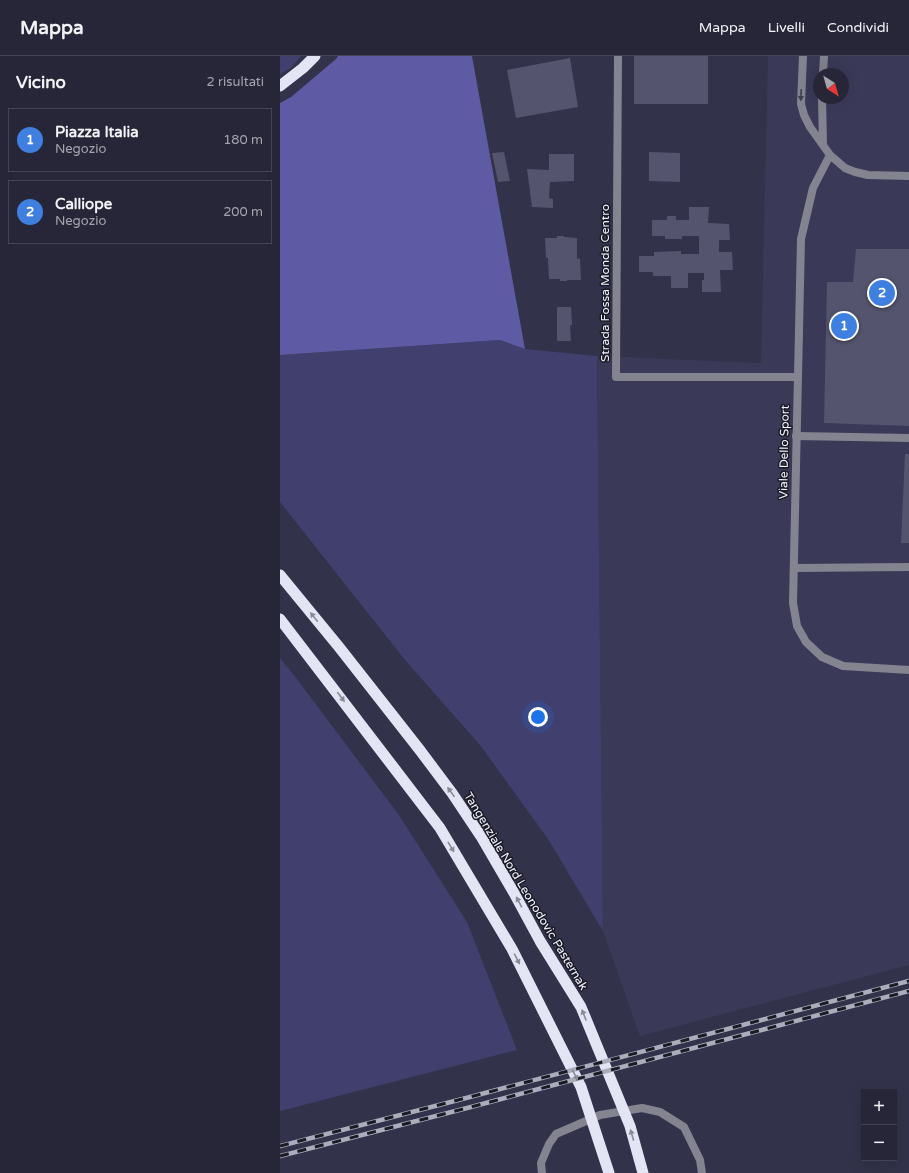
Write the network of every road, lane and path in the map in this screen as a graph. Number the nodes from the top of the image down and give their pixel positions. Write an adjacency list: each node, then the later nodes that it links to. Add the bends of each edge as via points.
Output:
1 (315, 56): 6 (highway)
2 (618, 56): 11 (street, Strada Fossa Monda Centro, via 616,378)
3 (803, 56): 8 (street, one-way to 8, via 801,104 810,127)
4 (824, 56): 5 (street)
5 (823, 68)
6 (280, 86)
7 (822, 104): 8 (street)
8 (823, 144): 9 (street)
9 (830, 155): 10 (street, via 845,168 855,172 868,175); 11 (street, Viale Dello Sport, via 813,188 801,239)
10 (909, 176)
11 (797, 377): 12 (street, Viale Dello Sport)
12 (796, 436): 13 (street); 14 (street, Viale Dello Sport)
13 (909, 438)
14 (794, 568): 15 (street); 18 (street, Viale Dello Sport, via 793,603 797,626 806,642 822,657 843,666)
15 (909, 568)
16 (280, 575): 21 (highway, Tangenziale Nord Leonodovic Pasternak, one-way to 16, via 630,1126 581,1007 540,941 482,838 452,793)
17 (280, 619): 20 (highway, one-way to 20, via 440,828 512,949 581,1087)
18 (909, 670)
19 (542, 1173): 22 (street, via 541,1163 556,1134 600,1114 642,1108 660,1112 684,1126 700,1160)
20 (609, 1173)
21 (643, 1173)
22 (702, 1173)

